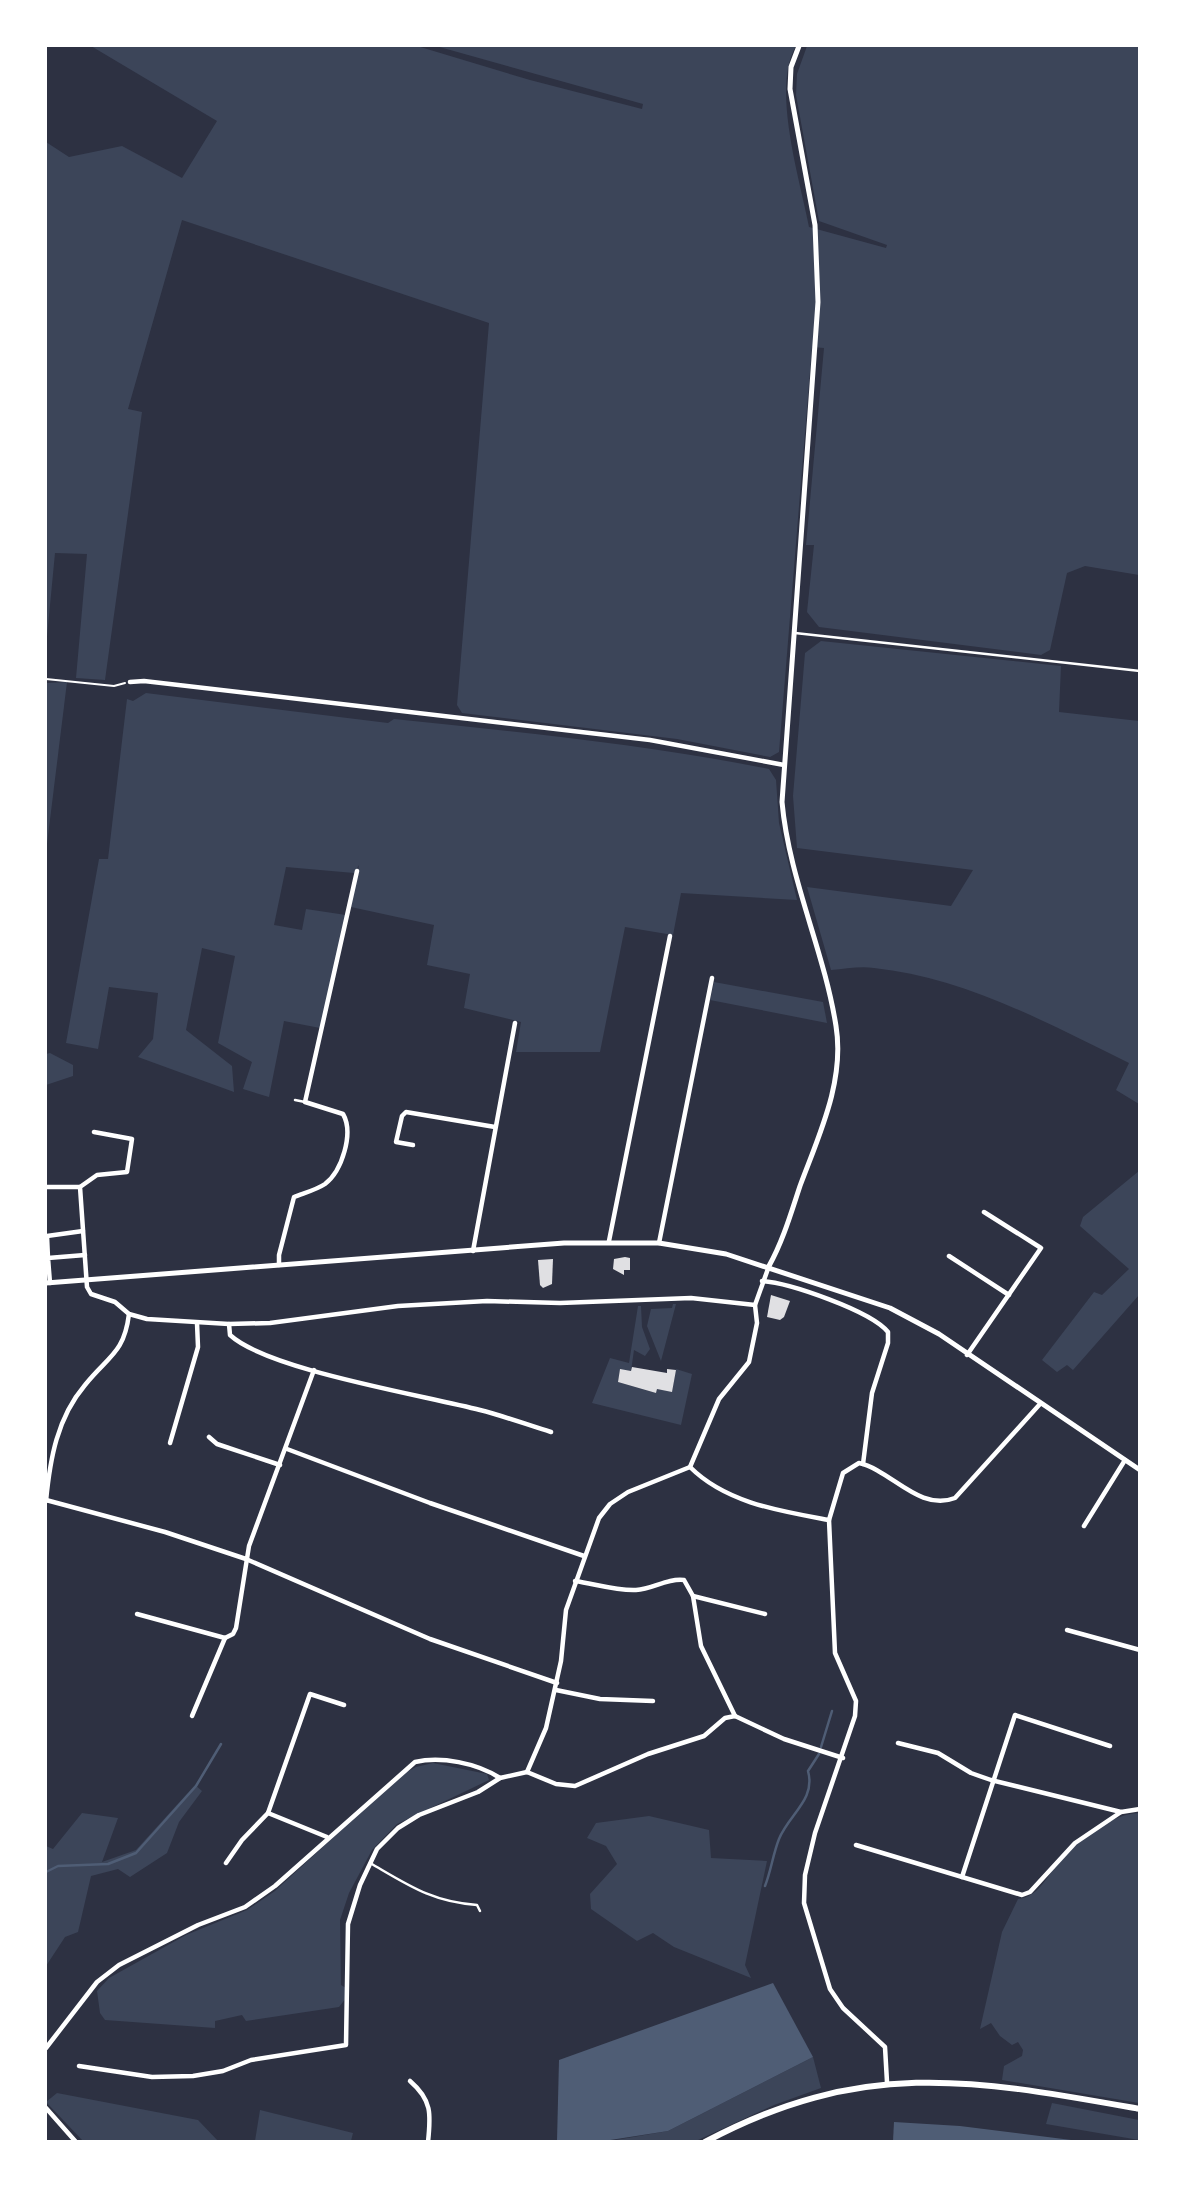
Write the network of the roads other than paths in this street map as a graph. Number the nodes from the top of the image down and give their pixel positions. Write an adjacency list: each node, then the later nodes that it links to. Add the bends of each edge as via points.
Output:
1 (799, 46): 2 (street, via 791,67 790,89 815,225 818,302)
2 (794, 632): 3 (lane); 5 (street)
3 (1139, 671)
4 (130, 682): 5 (street, via 650,740)
5 (784, 765): 26 (street, via 785,833 825,975 837,1051 831,1099)
6 (357, 871): 11 (street)
7 (670, 936): 19 (street)
8 (712, 978): 20 (street)
9 (515, 1023): 12 (street)
10 (295, 1100): 11 (lane)
11 (305, 1102): 25 (street, via 343,1114 344,1152 324,1185 295,1197)
12 (495, 1127): 14 (street, via 406,1112 396,1142); 21 (street)
13 (94, 1132): 16 (street, via 132,1139 127,1172 97,1175)
14 (413, 1145)
15 (46, 1188): 16 (street)
16 (80, 1188): 18 (street)
17 (984, 1212): 30 (street, via 1041,1248)
18 (83, 1231): 22 (street); 24 (street, via 47,1236)
19 (609, 1241): 20 (street); 21 (street)
20 (659, 1244): 26 (street)
21 (473, 1251): 25 (street)
22 (85, 1255): 24 (street); 27 (street)
23 (949, 1256): 30 (street)
24 (48, 1258): 29 (street)
25 (279, 1265): 27 (street)
26 (769, 1266): 28 (street); 35 (street, via 915,1319)
27 (86, 1280): 29 (street); 32 (street, via 91,1294 115,1302)
28 (762, 1282): 31 (street); 43 (street, via 788,1284 872,1317 888,1332 872,1393)
29 (48, 1283)
30 (1009, 1295): 35 (street)
31 (755, 1305): 34 (street, via 691,1298 487,1301); 45 (street, via 756,1333 749,1362 719,1399)
32 (129, 1314): 33 (street, via 147,1320); 47 (street, via 122,1345 85,1385 59,1429)
33 (197, 1323): 34 (street); 40 (street, via 198,1347)
34 (229, 1324): 36 (street, via 230,1335 241,1345)
35 (967, 1355): 37 (street)
36 (314, 1370): 38 (street, via 482,1410); 41 (street)
37 (1040, 1404): 42 (street); 43 (street, via 955,1498 944,1502 930,1502)
38 (551, 1432)
39 (209, 1437): 44 (street, via 217,1444)
40 (170, 1443)
41 (287, 1449): 44 (street); 50 (street)
42 (1125, 1461): 46 (street); 49 (street)
43 (863, 1464): 48 (street, via 843,1473)
44 (279, 1465): 51 (street)
45 (690, 1468): 48 (street, via 704,1482 737,1497); 50 (street, via 628,1492 610,1504 598,1518)
46 (1139, 1470)
47 (46, 1501): 51 (street)
48 (829, 1520): 67 (street, via 835,1653 856,1701 855,1722)
49 (1084, 1526)
50 (584, 1556): 52 (street)
51 (246, 1559): 57 (street, via 236,1628); 59 (street, via 430,1639)
52 (575, 1581): 53 (street, via 632,1590 673,1578 684,1580); 59 (street, via 566,1610)
53 (693, 1596): 55 (street); 64 (street, via 701,1646)
54 (137, 1614): 57 (street)
55 (765, 1614)
56 (1068, 1630): 58 (street)
57 (225, 1638): 63 (street)
58 (1139, 1650)
59 (557, 1683): 60 (street)
60 (556, 1690): 61 (street, via 592,1698); 68 (street)
61 (653, 1701)
62 (344, 1705): 73 (street, via 310,1694)
63 (192, 1716)
64 (735, 1716): 67 (street, via 784,1739); 68 (street, via 725,1718 704,1736 575,1786)
65 (898, 1743): 70 (street, via 938,1753)
66 (1110, 1746): 70 (street, via 1015,1715)
67 (843, 1758): 83 (street, via 815,1833 804,1903 830,1989 843,2008 885,2047)
68 (527, 1772): 69 (street)
69 (500, 1778): 74 (street, via 449,1760 415,1762); 77 (street, via 398,1828)
70 (991, 1780): 72 (street); 78 (street)
71 (1139, 1810): 72 (street)
72 (1121, 1812): 78 (street, via 1069,1848 1030,1892 1022,1895)
73 (268, 1814): 74 (street); 76 (street)
74 (327, 1836): 80 (street, via 275,1886 245,1907 119,1965 97,1982)
75 (856, 1845): 78 (street)
76 (226, 1863)
77 (370, 1863): 79 (lane, via 429,1896 446,1903 477,1905); 81 (street, via 348,1924 346,2045 274,2056 194,2076 152,2077)
78 (962, 1877)
79 (480, 1911)
80 (46, 2048)
81 (79, 2066)
82 (410, 2081): 87 (street, via 432,2110)
83 (887, 2082): 85 (main road, via 988,2085); 88 (main road, via 809,2097)
84 (46, 2108): 86 (street)
85 (1139, 2109)
86 (76, 2141)
87 (428, 2141)
88 (705, 2141)

